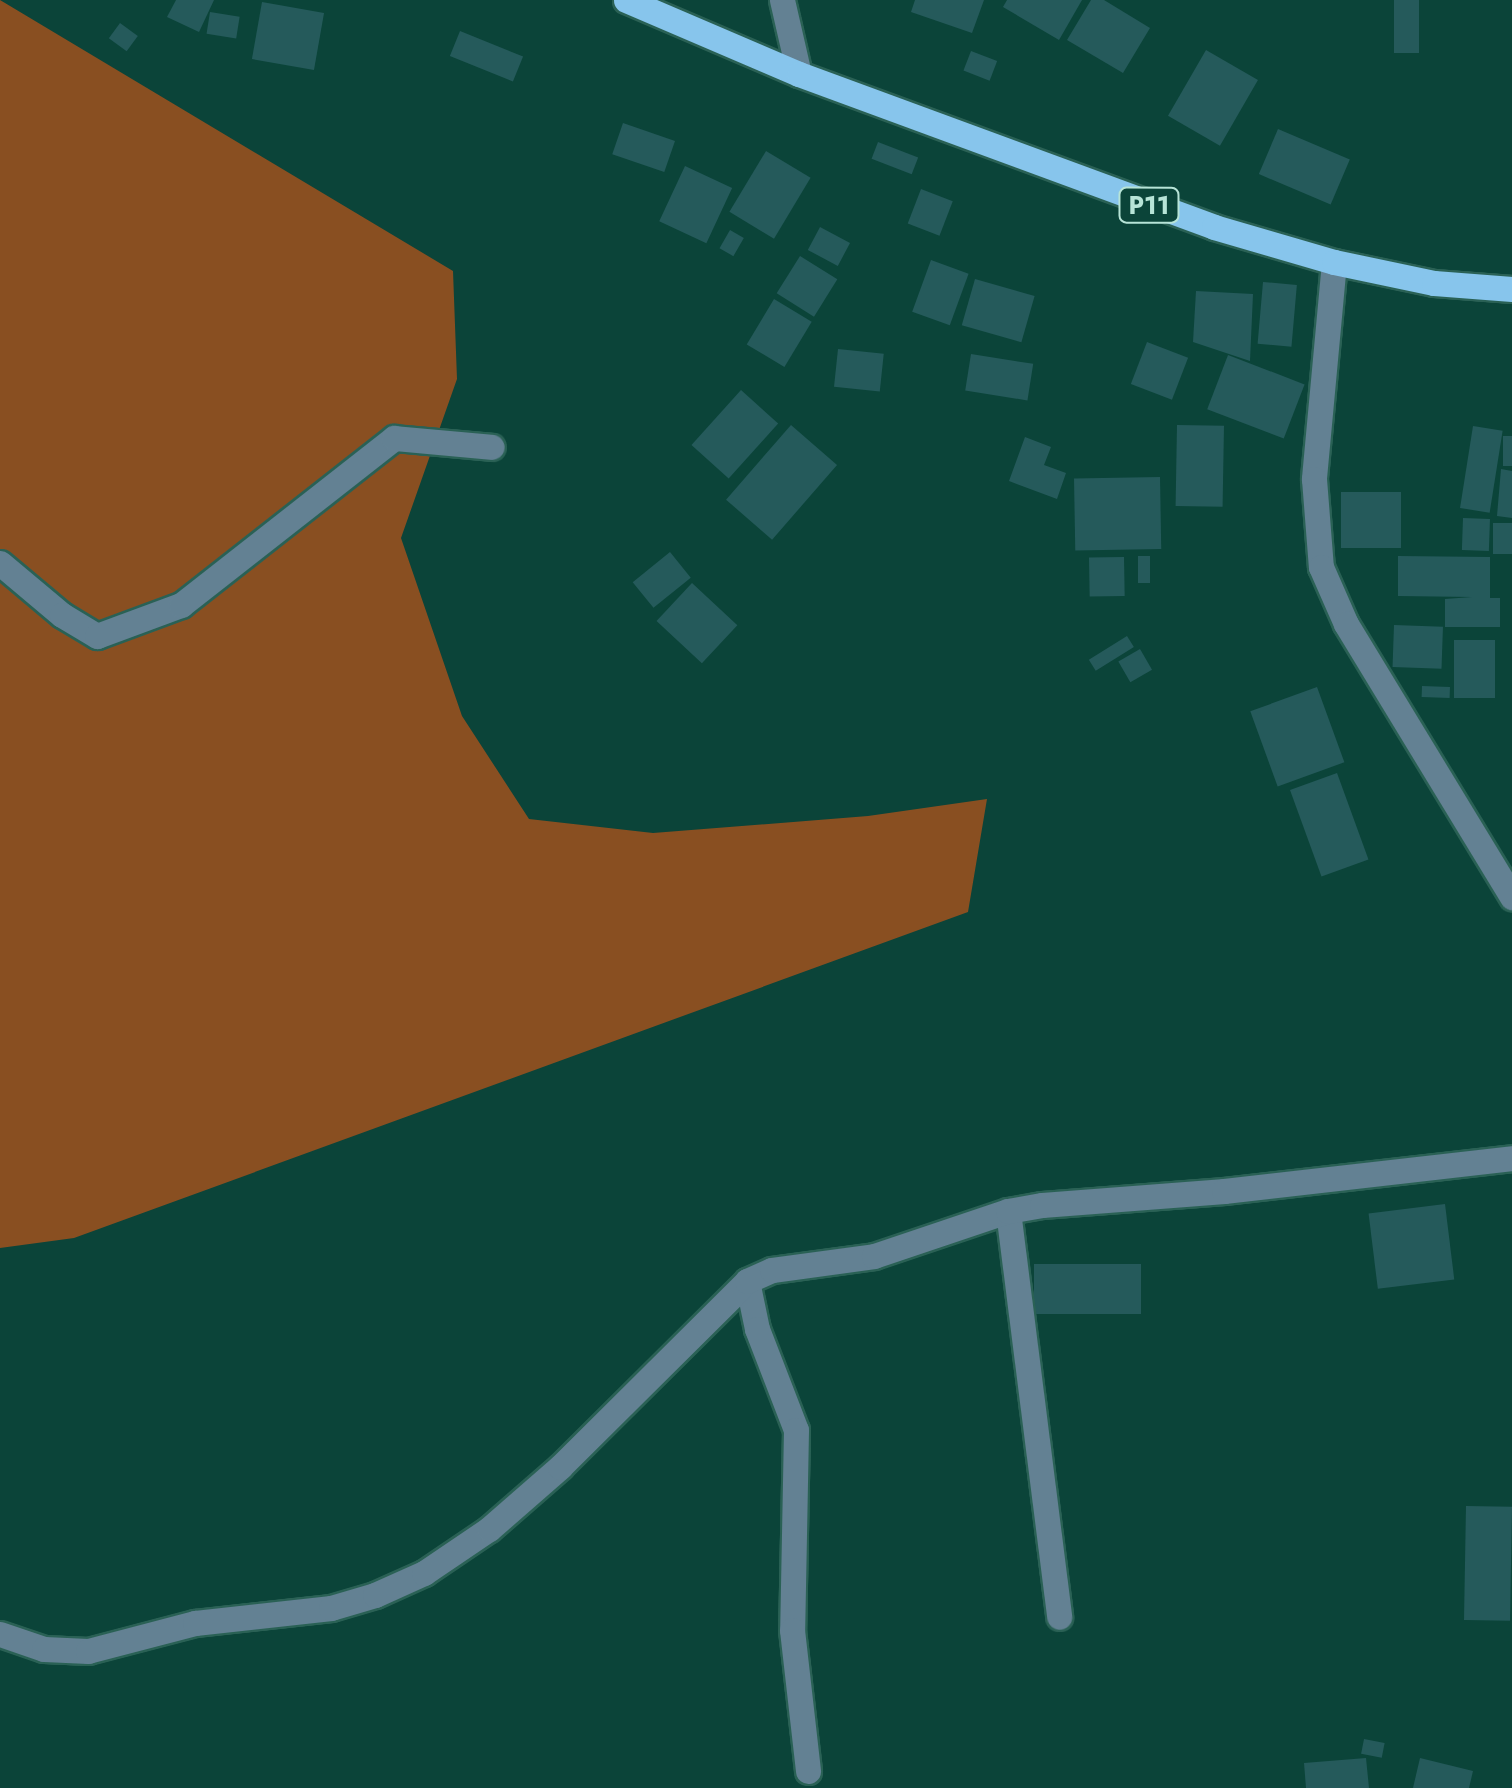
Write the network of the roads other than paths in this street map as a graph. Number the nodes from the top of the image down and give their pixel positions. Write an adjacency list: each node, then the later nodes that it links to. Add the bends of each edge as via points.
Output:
1 (626, 0): 3 (main road, P11)
2 (782, 0): 3 (street)
3 (798, 74): 4 (main road, P11, via 1085,182)
4 (1334, 262): 5 (main road, P11); 8 (street, via 1314,479 1321,567 1346,624)
5 (1512, 289)
6 (492, 447): 7 (street, via 394,438 181,604 97,636)
7 (0, 563)
8 (1512, 897)
9 (1512, 1158): 10 (street)
10 (1008, 1212): 11 (street, via 874,1256 772,1270); 12 (street)
11 (748, 1281): 13 (street, via 560,1467 490,1529 424,1573 331,1608 195,1624 88,1651 44,1649); 14 (street, via 756,1329 796,1430 792,1630)
12 (1059, 1617)
13 (0, 1634)
14 (808, 1770)

